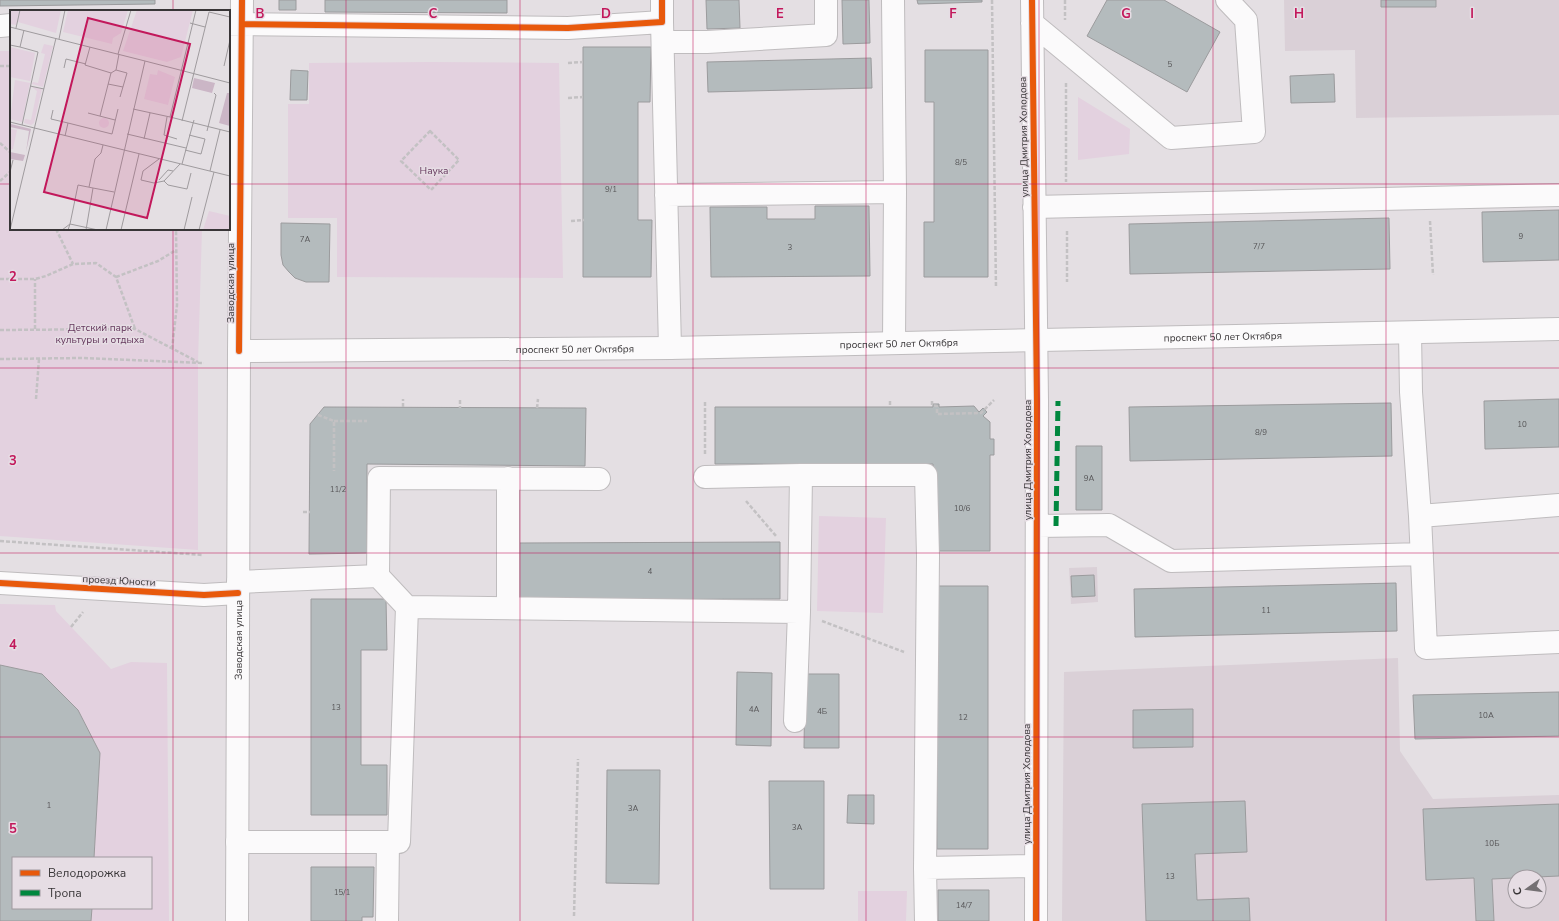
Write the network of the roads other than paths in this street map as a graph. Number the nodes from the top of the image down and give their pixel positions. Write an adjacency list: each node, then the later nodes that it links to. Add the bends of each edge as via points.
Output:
1 (242, 0): 8 (street, Заводская улица)
2 (662, 0): 11 (street)
3 (826, 0): 11 (street, via 826,35 707,42)
4 (893, 0): 12 (street)
5 (1032, 0): 7 (street, улица Дмитрия Холодова)
6 (1227, 0): 7 (street, via 1246,20 1254,132 1171,138)
7 (1032, 23): 15 (street, улица Дмитрия Холодова)
8 (235, 24): 11 (street, via 568,28); 21 (street, Заводская улица)
9 (10, 25): 10 (street)
10 (0, 26)
11 (662, 32): 13 (street)
12 (895, 192): 13 (street); 19 (street)
13 (666, 195): 20 (street)
14 (1559, 195): 15 (street)
15 (1034, 207): 18 (street, улица Дмитрия Холодова)
16 (1559, 329): 17 (street, проспект 50 лет Октября)
17 (1410, 333): 18 (street, проспект 50 лет Октября); 27 (street)
18 (1036, 340): 19 (street, проспект 50 лет Октября); 28 (street, улица Дмитрия Холодова)
19 (894, 343): 20 (street, проспект 50 лет Октября)
20 (670, 348): 21 (street, проспект 50 лет Октября)
21 (239, 351): 32 (street, Заводская улица)
22 (801, 475): 23 (street); 35 (street); 41 (street, via 926,475 928,556)
23 (716, 477)
24 (508, 478): 25 (street); 30 (street, via 379,478); 34 (street)
25 (599, 479)
26 (1559, 505): 27 (street)
27 (1420, 516): 29 (street)
28 (1037, 526): 29 (street, via 1109,525 1170,561); 40 (street, улица Дмитрия Холодова)
29 (1422, 554): 36 (street, via 1426,648)
30 (378, 576): 32 (street, проезд Юности); 33 (street)
31 (0, 583): 32 (street, проезд Юности, via 204,595)
32 (238, 588): 38 (street, Заводская улица)
33 (407, 607): 34 (street); 39 (street, via 399,842)
34 (508, 608): 35 (street)
35 (799, 612): 37 (street)
36 (1559, 642)
37 (795, 721)
38 (237, 842): 39 (street); 42 (street, Заводская улица)
39 (388, 842): 43 (street)
40 (1036, 866): 41 (street); 45 (street, улица Дмитрия Холодова)
41 (925, 868): 44 (street)
42 (236, 921)
43 (387, 921)
44 (926, 921)
45 (1036, 921)

